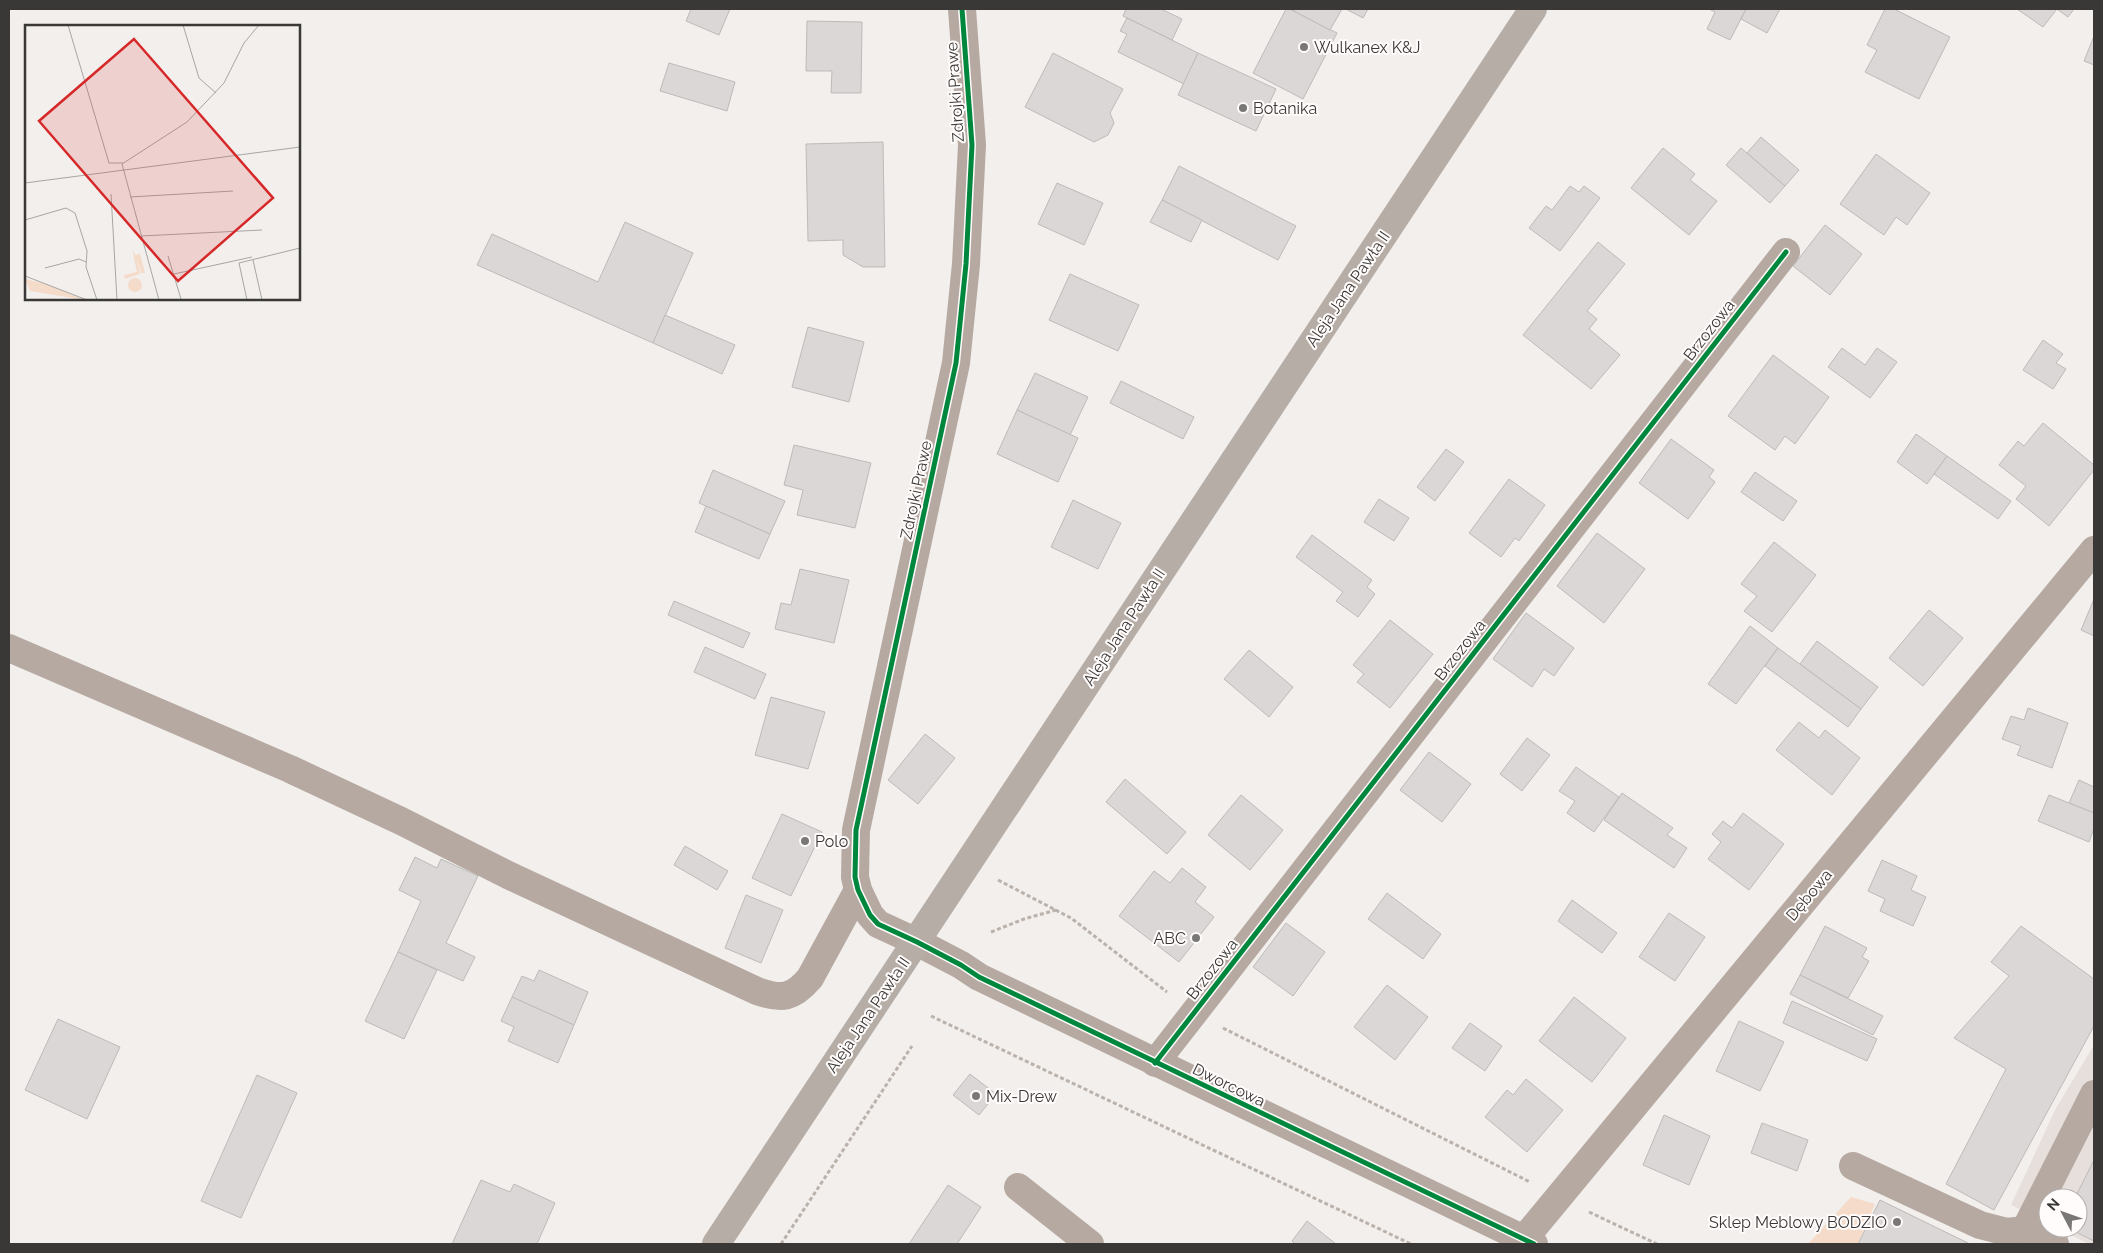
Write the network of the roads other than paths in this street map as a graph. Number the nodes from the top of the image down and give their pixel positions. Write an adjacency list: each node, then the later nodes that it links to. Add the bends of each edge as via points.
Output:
1 (962, 9): 6 (street, Zdrojki Prawe, via 972,145 966,264 956,363 856,830 855,877)
2 (1533, 9): 7 (main road, Aleja Jana Pawła II)
3 (1786, 252): 8 (street, Brzozowa)
4 (2094, 550): 13 (street, Dębowa, via 1559,1197)
5 (9, 648): 6 (street, via 290,769 508,875 773,997 788,996 810,978)
6 (858, 890): 7 (street, Zdrojki Prawe, via 878,924)
7 (917, 942): 8 (street, Dworcowa, via 979,977); 14 (main road, Aleja Jana Pawła II)
8 (1155, 1063): 13 (street, Dworcowa)
9 (2094, 1094): 12 (street)
10 (1854, 1166): 12 (street, via 1980,1225 2007,1232)
11 (1018, 1186): 15 (street)
12 (2025, 1230): 16 (street)
13 (1529, 1242)
14 (716, 1244)
15 (1090, 1244)
16 (2056, 1244)

